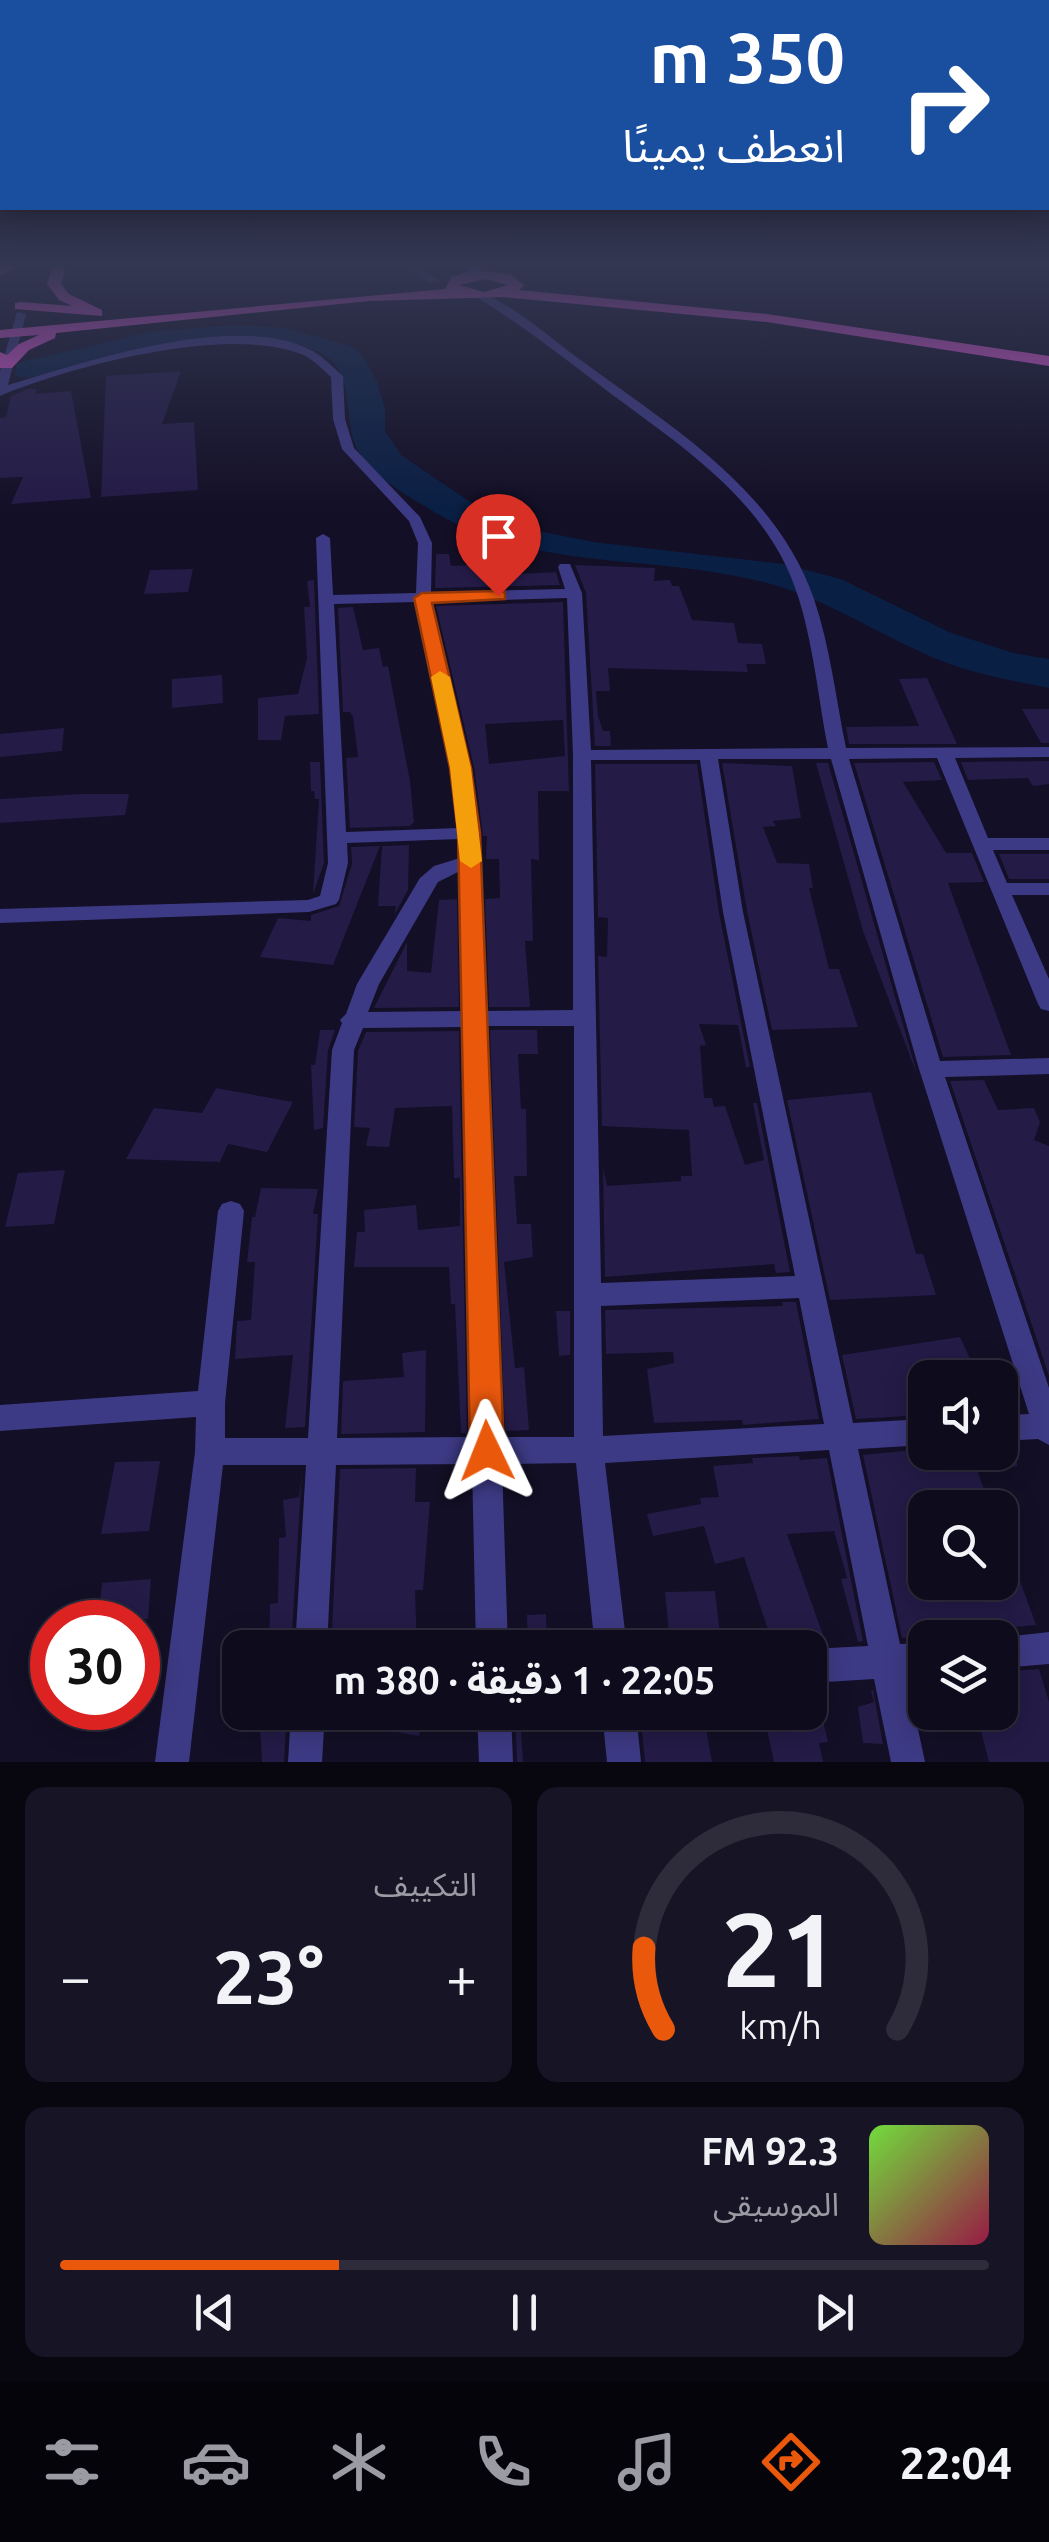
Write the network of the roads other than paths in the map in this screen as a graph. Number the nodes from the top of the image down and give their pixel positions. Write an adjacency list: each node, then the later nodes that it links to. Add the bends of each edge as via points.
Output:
1 (4, 345): 8 (street)
2 (33, 345): 8 (highway)
3 (176, 345): 8 (street)
4 (278, 345): 12 (street, via 315,354 337,376 348,449 421,532)
5 (555, 345): 16 (street, via 750,500 789,557 807,601)
6 (959, 345): 7 (highway)
7 (1049, 358)
8 (2, 377)
9 (323, 538): 13 (street)
10 (564, 567): 11 (street)
11 (574, 594): 12 (street); 18 (street)
12 (422, 598): 13 (street); 19 (street)
13 (328, 600): 20 (street)
14 (944, 752): 15 (street); 16 (street); 21 (street)
15 (1049, 752)
16 (838, 753): 17 (street); 32 (street)
17 (708, 755): 18 (street); 34 (street, via 733,912)
18 (582, 756): 29 (street)
19 (469, 833): 20 (street); 23 (street)
20 (337, 838): 26 (street, via 334,889 319,904)
21 (982, 844): 22 (street); 24 (street)
22 (1049, 844)
23 (471, 861): 28 (street); 30 (street, via 430,878)
24 (1000, 888): 25 (street); 27 (street)
25 (1049, 889)
26 (0, 916)
27 (1049, 1004)
28 (472, 1018): 29 (street); 30 (street); 43 (street)
29 (584, 1018): 35 (street)
30 (351, 1020): 45 (street, via 343,1050)
31 (1049, 1066): 32 (street)
32 (931, 1069): 39 (street)
33 (231, 1211): 36 (street)
34 (812, 1286): 35 (street); 41 (street)
35 (586, 1295): 42 (street)
36 (211, 1403): 37 (street); 44 (street)
37 (0, 1418)
38 (1018, 1428): 39 (street)
39 (1048, 1429)
40 (908, 1433): 41 (street)
41 (843, 1437): 42 (street); 52 (street)
42 (589, 1450): 43 (street); 48 (street)
43 (487, 1451): 45 (street); 47 (street)
44 (210, 1452): 45 (street); 57 (street)
45 (323, 1452): 46 (street)
46 (313, 1630)
47 (492, 1630)
48 (610, 1630)
49 (1049, 1648): 50 (street)
50 (1018, 1651)
51 (908, 1660): 52 (street)
52 (886, 1662): 53 (street); 61 (street)
53 (827, 1665)
54 (307, 1730): 58 (street)
55 (495, 1730): 59 (street)
56 (621, 1730): 60 (street)
57 (172, 1762)
58 (304, 1762)
59 (496, 1762)
60 (624, 1762)
61 (908, 1762)

